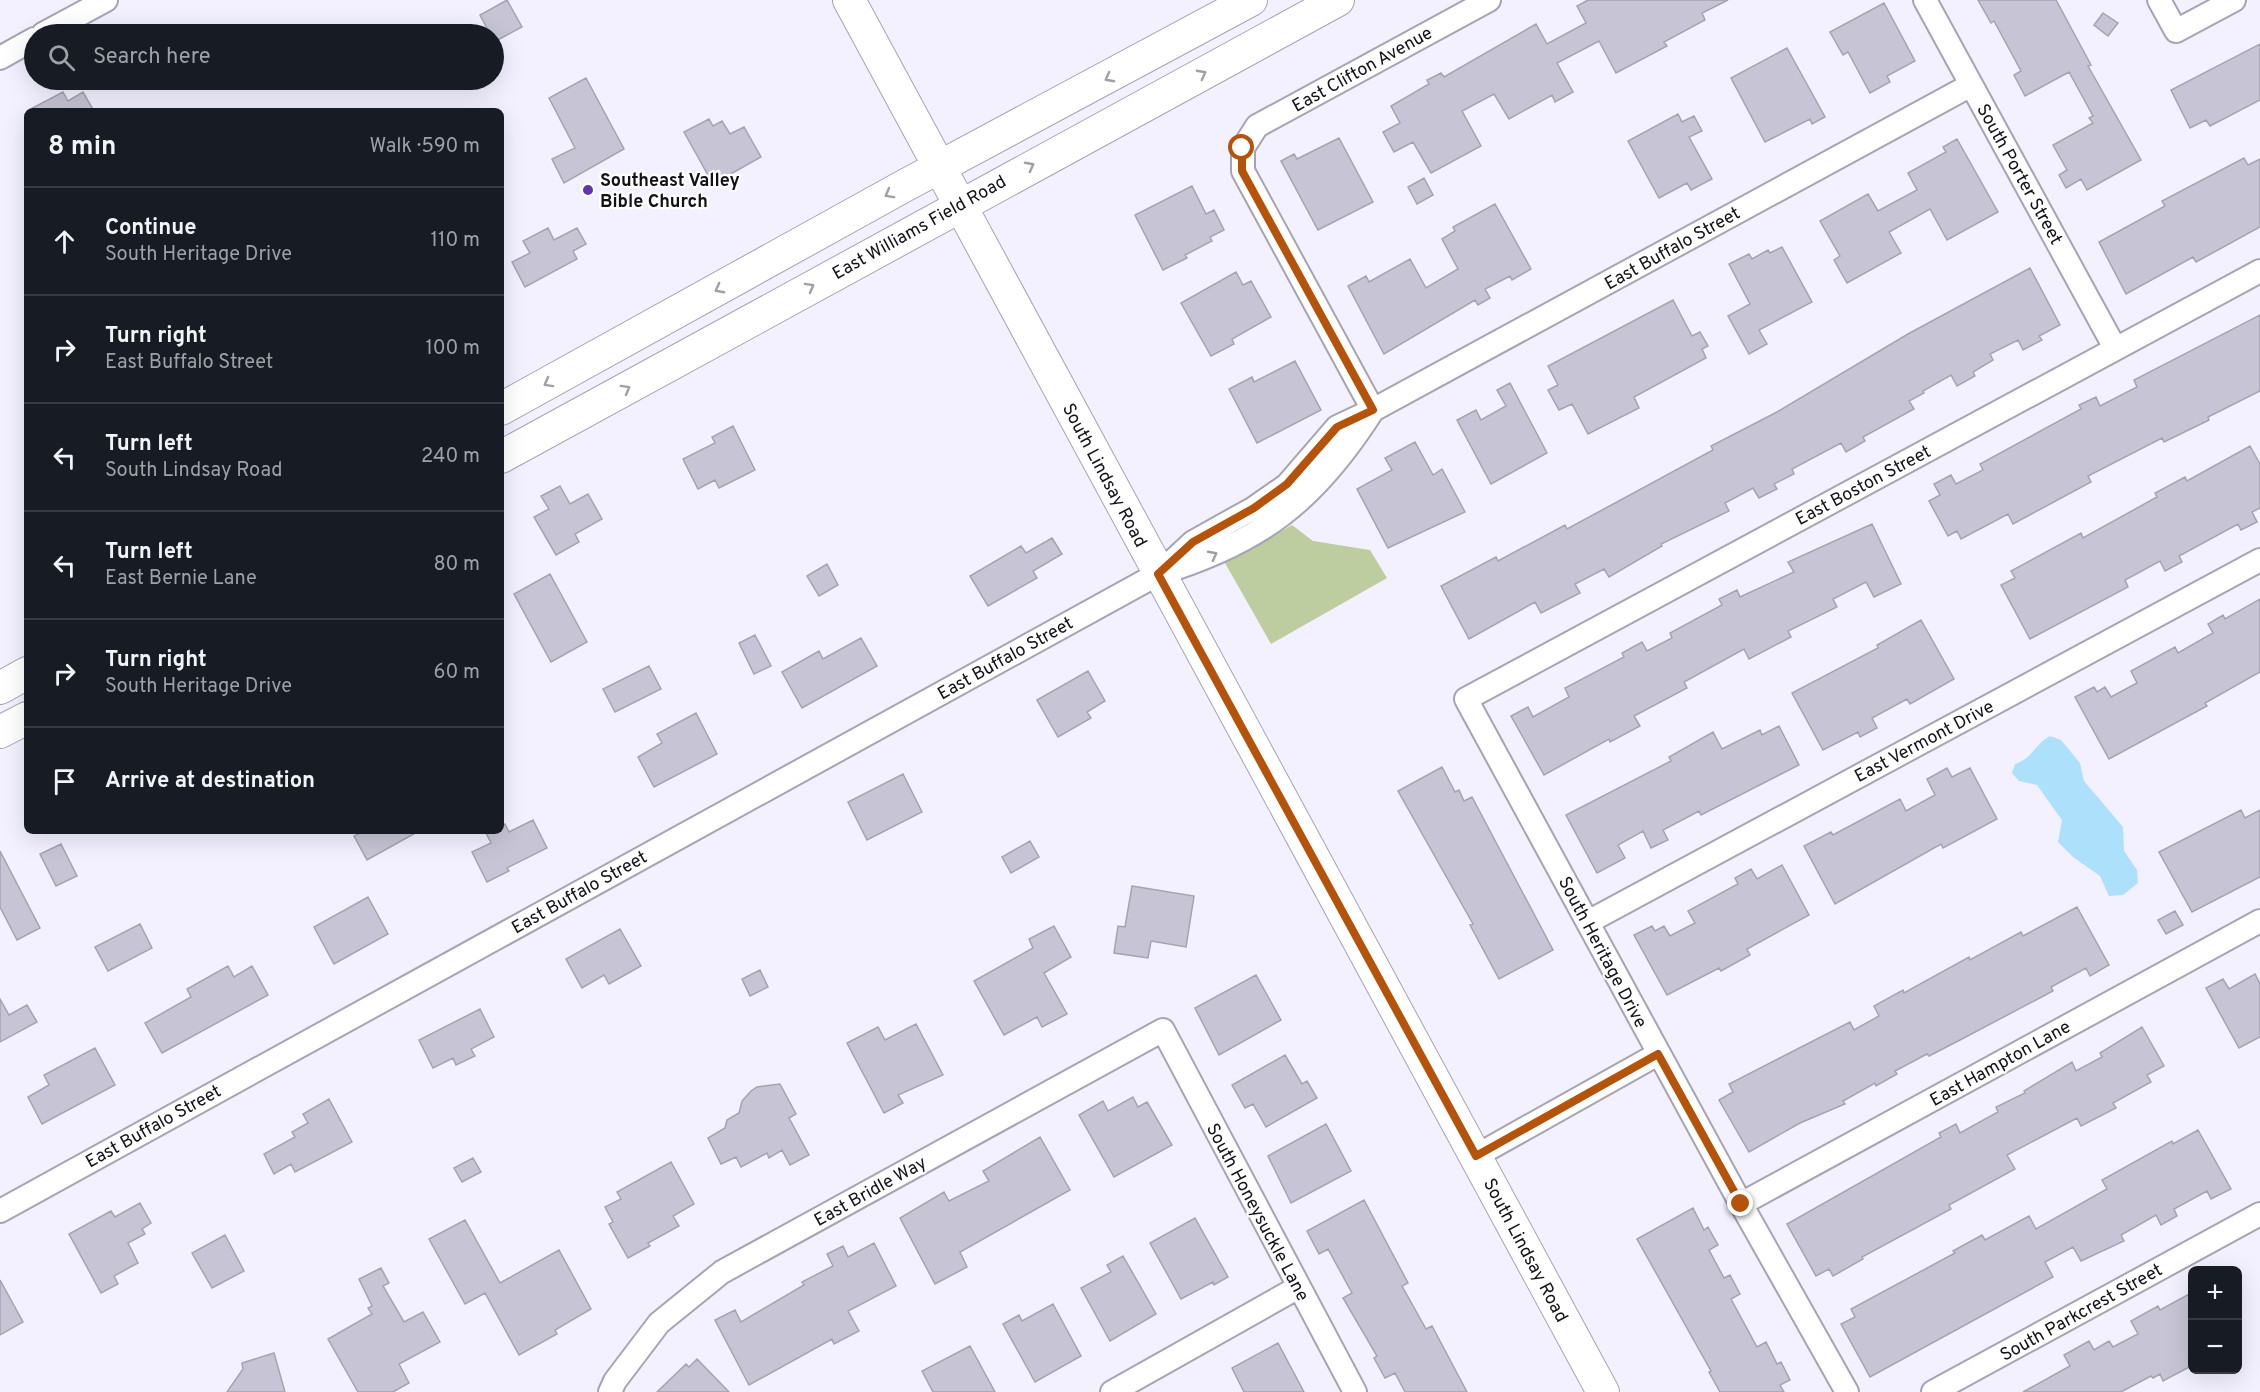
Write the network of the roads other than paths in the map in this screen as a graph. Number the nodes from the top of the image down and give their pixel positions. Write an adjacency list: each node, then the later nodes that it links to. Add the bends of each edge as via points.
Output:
1 (106, 0): 9 (street)
2 (849, 0): 13 (main road, South Lindsay Road)
3 (1251, 0): 13 (main road, one-way to 13)
4 (1338, 0): 14 (main road, East Williams Field Road, one-way to 4)
5 (1489, 0): 18 (street, East Clifton Avenue, via 1257,126 1242,148 1242,171)
6 (1925, 0): 12 (street, South Porter Street)
7 (2159, 0): 8 (street, via 2176,31)
8 (2234, 0)
9 (62, 24)
10 (24, 45): 11 (street)
11 (0, 58)
12 (1971, 85): 16 (street, South Porter Street); 18 (street, East Buffalo Street)
13 (941, 167): 14 (main road, South Lindsay Road); 17 (main road, one-way to 17)
14 (960, 204): 19 (main road, East Williams Field Road, one-way to 14); 21 (main road, South Lindsay Road)
15 (2260, 271): 16 (street, East Boston Street)
16 (2115, 348): 24 (street, East Boston Street)
17 (504, 407)
18 (1373, 410): 21 (street, East Buffalo Street, via 1337,427 1287,484 1254,508 1193,542)
19 (504, 455)
20 (2260, 560): 28 (street, East Vermont Drive)
21 (1158, 574): 31 (main road, South Lindsay Road); 33 (street, East Buffalo Street)
22 (24, 675): 23 (main road)
23 (0, 688)
24 (1466, 699): 28 (street, South Heritage Drive)
25 (24, 719): 26 (main road)
26 (0, 732)
27 (2260, 921): 32 (street, East Hampton Lane)
28 (1588, 922): 30 (street, South Heritage Drive)
29 (1163, 1030): 35 (street, South Honeysuckle Lane); 36 (street, East Bridle Way, via 722,1272 659,1323)
30 (1658, 1054): 31 (street); 32 (street, South Heritage Drive)
31 (1476, 1156): 39 (main road, South Lindsay Road)
32 (1741, 1204): 40 (street, South Heritage Drive)
33 (0, 1210)
34 (2260, 1214): 41 (street, South Parkcrest Street)
35 (1297, 1288): 37 (street); 38 (street, South Honeysuckle Lane)
36 (610, 1392)
37 (1112, 1392)
38 (1355, 1392)
39 (1603, 1392)
40 (1847, 1392)
41 (1933, 1392)

